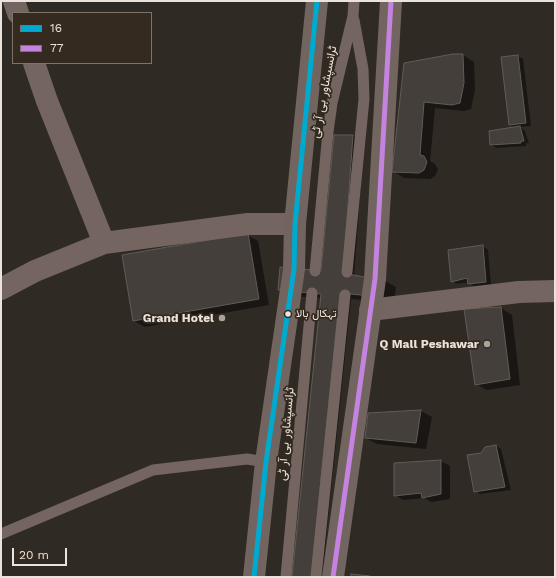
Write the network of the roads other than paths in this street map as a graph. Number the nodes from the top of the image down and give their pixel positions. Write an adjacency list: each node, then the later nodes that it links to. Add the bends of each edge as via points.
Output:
1 (10, 1): 6 (street)
2 (14, 1): 7 (street)
3 (317, 1): 10 (highway)
4 (354, 1): 8 (lane, ٹرانسپشاور بی آر ٹی)
5 (391, 1): 18 (highway, via 375,278)
6 (1, 5)
7 (18, 12)
8 (353, 16): 12 (lane, ٹرانسپشاور بی آر ٹی, via 332,103); 13 (lane, ٹرانسپشاور بی آر ٹی, via 363,68 364,99)
9 (34, 64): 11 (street)
10 (295, 224): 11 (street, via 248,224); 19 (highway, via 294,269)
11 (104, 243): 14 (street, via 35,271)
12 (315, 270)
13 (347, 272)
14 (1, 289)
15 (555, 291): 18 (street, via 519,292)
16 (312, 293): 22 (lane, ٹرانسپشاور بی آر ٹی)
17 (345, 295): 23 (lane)
18 (370, 310): 24 (highway)
19 (266, 462): 20 (lane, via 247,459 153,470); 21 (highway)
20 (1, 534)
21 (254, 577)
22 (286, 577)
23 (316, 577)
24 (333, 577)

